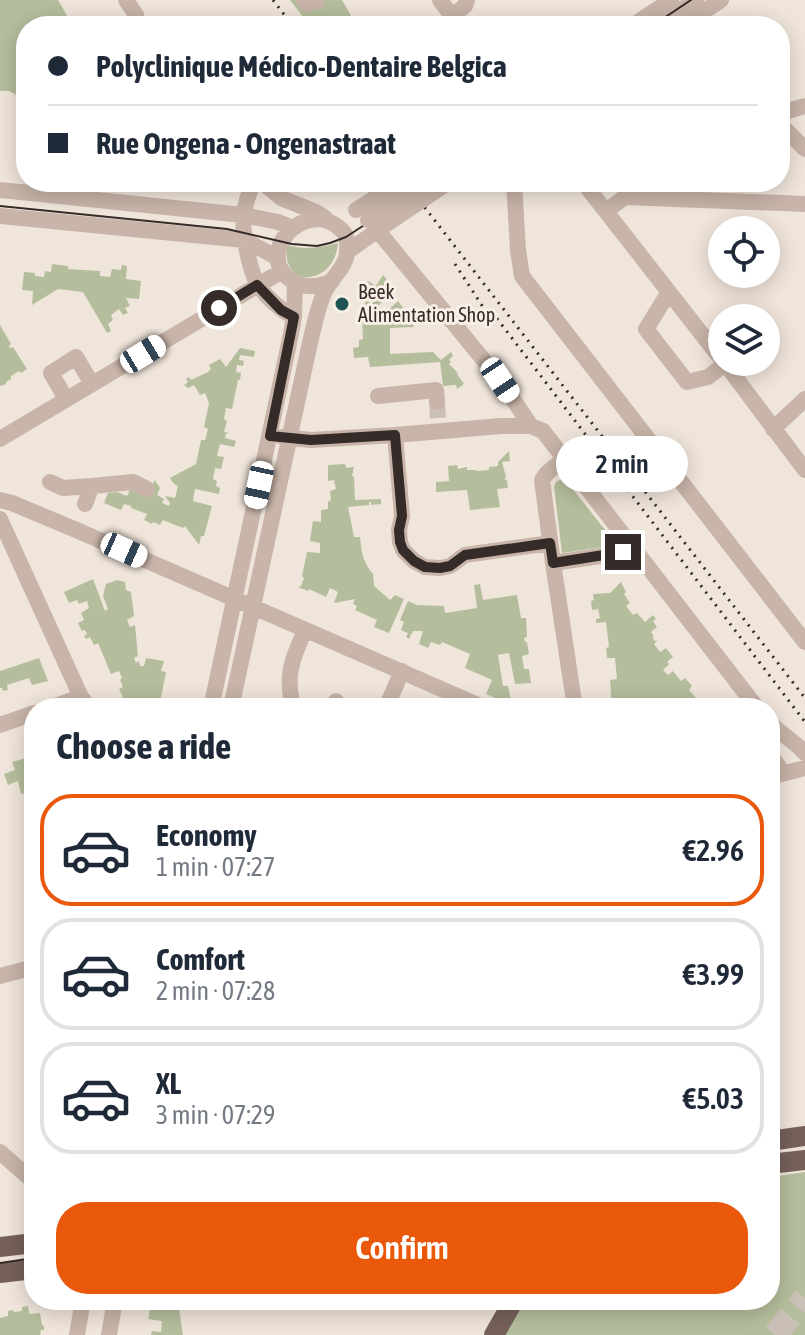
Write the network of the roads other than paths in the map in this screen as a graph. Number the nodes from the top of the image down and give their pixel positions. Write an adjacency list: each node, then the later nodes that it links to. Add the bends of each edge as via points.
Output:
1 (126, 0): 6 (street)
2 (440, 0): 7 (street)
3 (696, 0): 9 (street)
4 (721, 0): 10 (street)
5 (663, 2): 8 (street)
6 (136, 15)
7 (452, 16)
8 (645, 16)
9 (672, 16)
10 (698, 16)
11 (790, 132): 12 (street)
12 (805, 149)
13 (19, 192): 23 (street)
14 (250, 192): 23 (street)
15 (274, 192): 27 (street, via 316,212)
16 (393, 192): 25 (street, bridge)
17 (411, 192): 25 (street, bridge)
18 (430, 192): 25 (street, bridge)
19 (515, 192): 63 (street, via 522,276)
20 (591, 192): 22 (street)
21 (805, 204): 22 (street, via 625,197)
22 (606, 211): 33 (street)
23 (243, 215): 26 (street); 28 (street)
24 (0, 216): 28 (street)
25 (371, 222): 27 (street); 27 (street); 43 (street)
26 (293, 228): 27 (street, via 310,220); 29 (street, via 282,241)
27 (338, 232): 30 (street, via 340,271)
28 (244, 240): 29 (street); 32 (street)
29 (280, 264): 31 (street); 32 (street)
30 (332, 281): 31 (street, via 320,286); 47 (street, via 311,338)
31 (295, 283): 34 (street)
32 (257, 285): 34 (street); 38 (street)
33 (669, 292): 35 (street); 36 (street, via 646,329 687,382)
34 (294, 317): 46 (street)
35 (708, 342)
36 (709, 376)
37 (734, 376): 44 (street)
38 (92, 384): 40 (street); 40 (street, via 76,357 51,373)
39 (378, 396): 42 (street, via 436,390)
40 (66, 399): 48 (street)
41 (805, 399): 44 (street)
42 (438, 417): 43 (street); 45 (street)
43 (531, 426): 49 (street, via 543,431)
44 (773, 429): 50 (street)
45 (395, 435): 47 (street); 57 (street, via 400,542 414,561 440,568 465,555)
46 (270, 436): 47 (street); 60 (street)
47 (290, 437): 61 (street)
48 (0, 439)
49 (564, 459): 57 (street, via 542,480); 58 (street)
50 (805, 470)
51 (50, 482): 52 (street, via 63,488)
52 (92, 486): 53 (street, via 133,482); 55 (street)
53 (147, 489)
54 (0, 500): 55 (street)
55 (79, 517): 60 (street)
56 (0, 519): 65 (street)
57 (550, 543): 59 (street)
58 (632, 545): 59 (street, via 621,553); 72 (street)
59 (553, 563): 71 (street)
60 (234, 599): 61 (street); 66 (street)
61 (253, 607): 62 (street); 67 (street)
62 (305, 630): 64 (street); 68 (street, via 291,662)
63 (805, 642)
64 (402, 671): 69 (street); 70 (street)
65 (84, 698)
66 (213, 698)
67 (233, 698)
68 (291, 698)
69 (390, 698)
70 (463, 698)
71 (573, 698)
72 (749, 698)
73 (24, 717): 74 (street)
74 (0, 725)
75 (780, 732): 76 (street)
76 (805, 753)
77 (805, 768): 78 (street)
78 (780, 774)
79 (24, 970): 80 (street)
80 (0, 976)
81 (805, 1136): 82 (main road)
82 (780, 1139)
83 (0, 1152): 86 (street)
84 (805, 1160): 85 (main road)
85 (780, 1163)
86 (24, 1173)
87 (24, 1244): 88 (main road)
88 (0, 1247)
89 (24, 1270): 90 (main road)
90 (0, 1273)
91 (81, 1310): 94 (street)
92 (113, 1310): 95 (street)
93 (508, 1310): 96 (main road)
94 (77, 1335)
95 (109, 1335)
96 (494, 1335)

